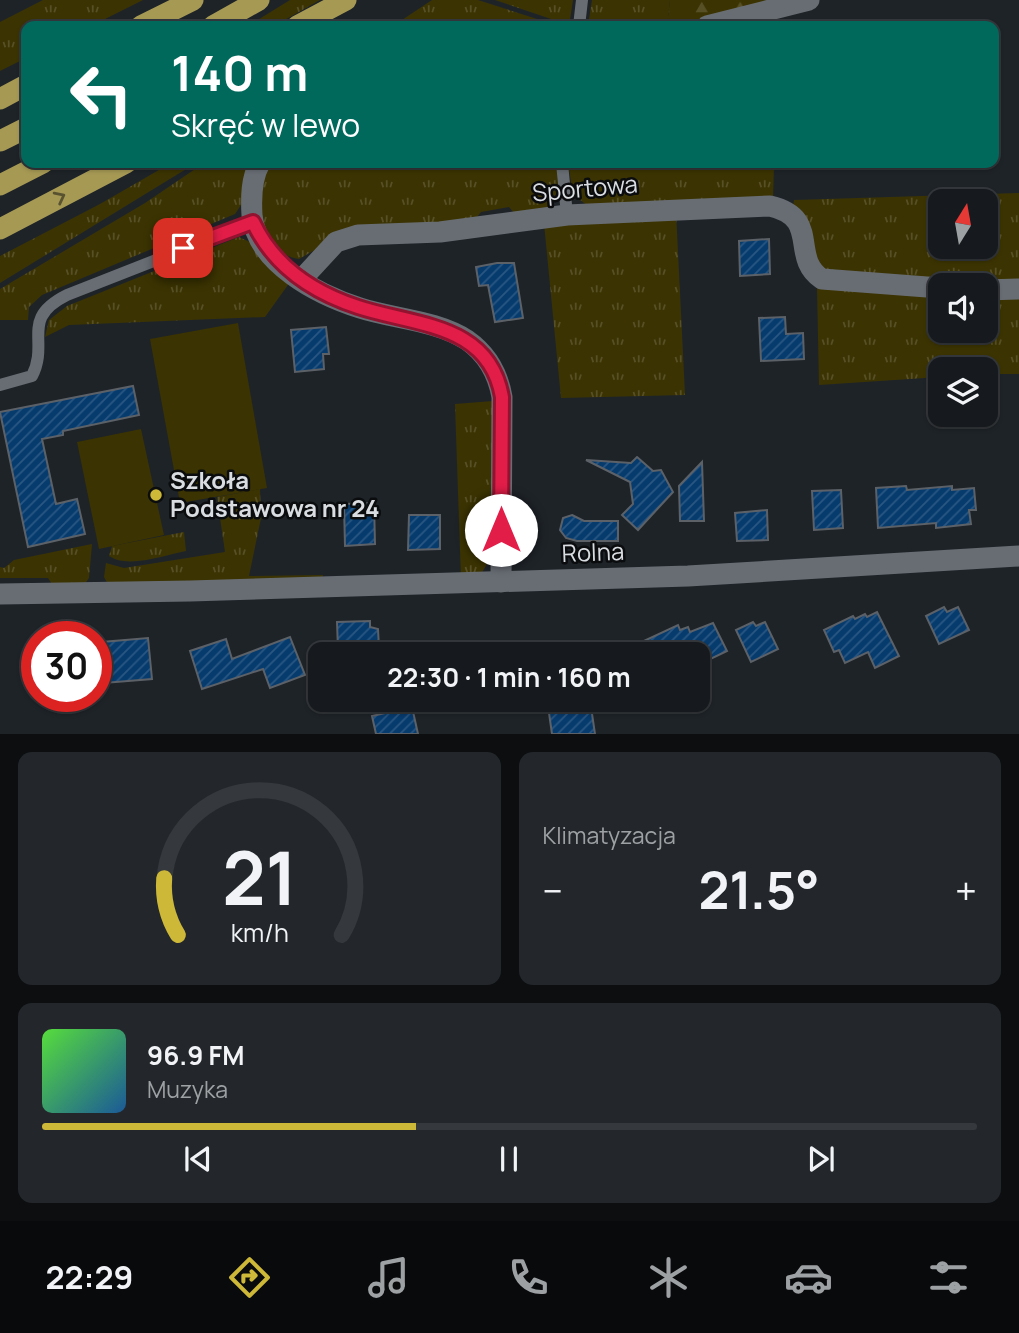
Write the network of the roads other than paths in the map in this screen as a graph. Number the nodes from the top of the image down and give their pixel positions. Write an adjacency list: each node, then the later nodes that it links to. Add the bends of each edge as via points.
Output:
1 (193, 0): 7 (highway)
2 (259, 0): 8 (highway)
3 (346, 0): 9 (highway)
4 (358, 0): 10 (highway)
5 (582, 0): 11 (lane)
6 (809, 0): 12 (street)
7 (151, 21)
8 (222, 21)
9 (306, 21)
10 (331, 21)
11 (580, 21)
12 (727, 21)
13 (21, 88): 14 (highway)
14 (0, 99)
15 (21, 130): 16 (highway)
16 (0, 141)
17 (33, 168): 21 (highway)
18 (116, 168): 24 (highway, one-way to 18)
19 (258, 168): 23 (street, via 253,185)
20 (562, 168): 22 (lane)
21 (0, 184)
22 (567, 215): 25 (street, Sportowa, via 440,232 358,235 336,242); 26 (street, Sportowa, via 770,206 784,209 799,221 810,267 822,279)
23 (253, 222): 25 (street, via 277,261); 29 (lane, via 48,306 38,323 37,363 32,376)
24 (0, 229)
25 (301, 280): 31 (street, via 359,308 458,335 487,359 502,397)
26 (928, 287)
27 (1019, 289): 28 (street)
28 (998, 290)
29 (0, 385)
30 (1019, 556): 31 (street, Rolna)
31 (501, 582): 32 (street, Rolna)
32 (0, 594)

